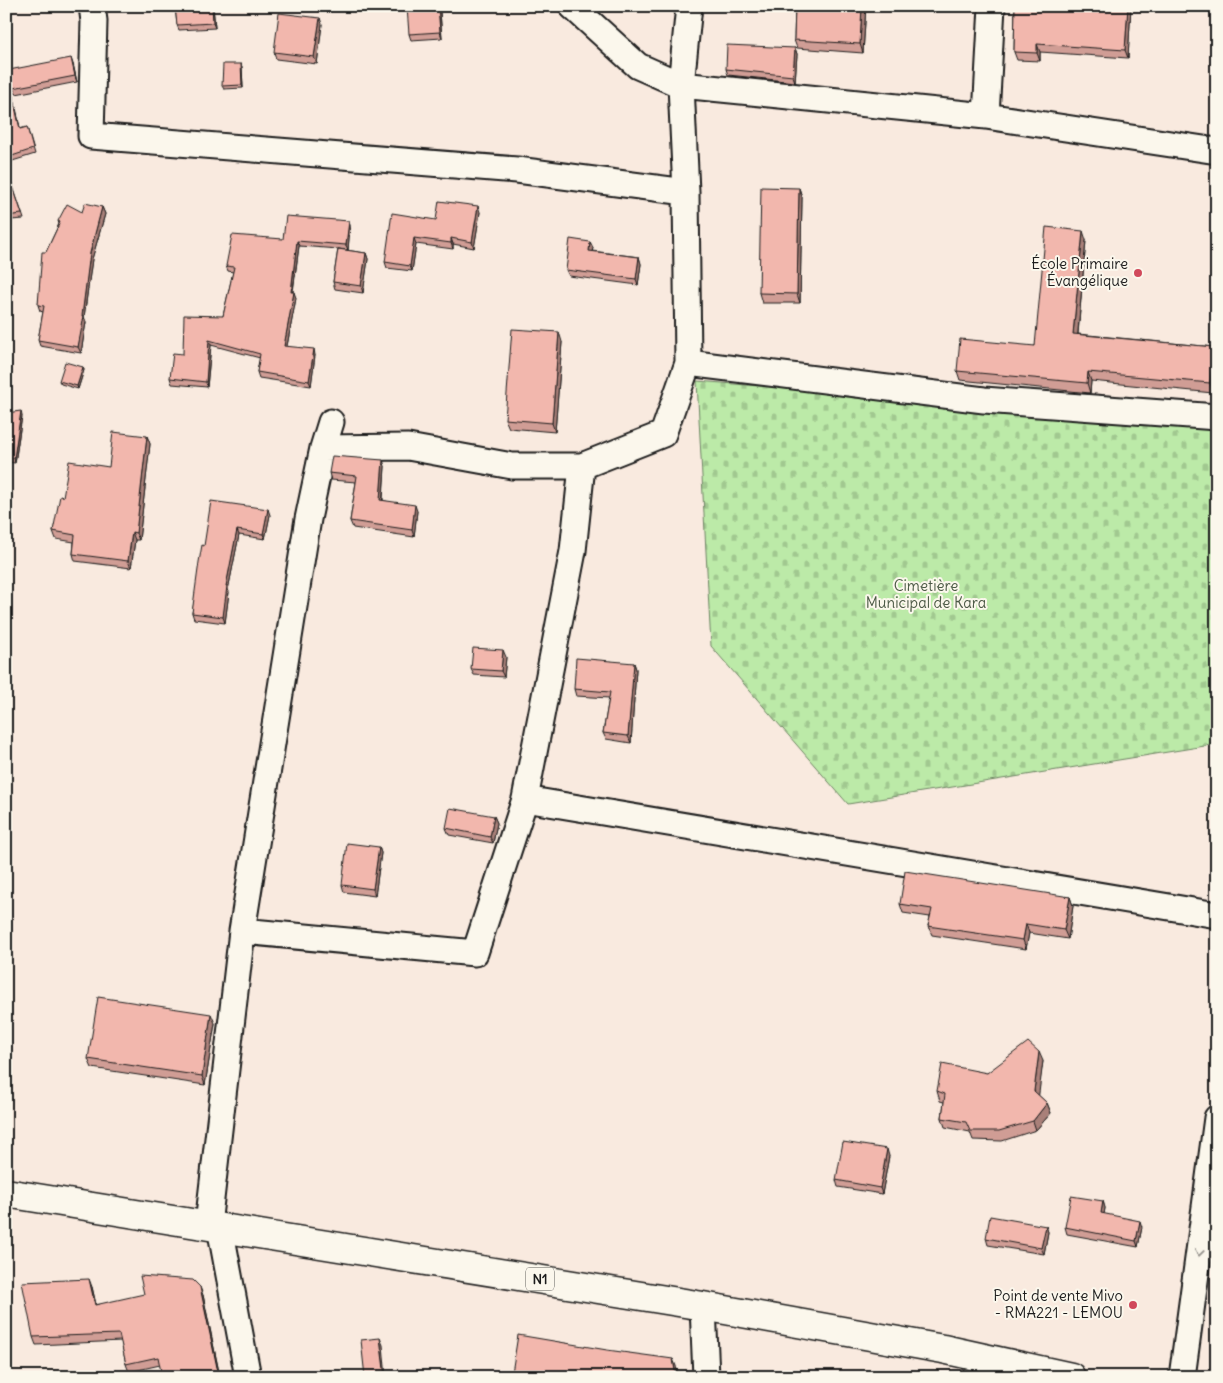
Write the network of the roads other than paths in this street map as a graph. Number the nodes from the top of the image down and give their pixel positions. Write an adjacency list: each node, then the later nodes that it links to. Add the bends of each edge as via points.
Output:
1 (92, 6): 8 (street, via 91,136 517,170)
2 (572, 6): 5 (street, via 638,66)
3 (689, 6): 5 (street)
4 (992, 6): 6 (street)
5 (681, 85): 6 (street); 8 (street)
6 (986, 116): 7 (street)
7 (1217, 151)
8 (686, 192): 9 (street)
9 (688, 363): 10 (street, via 984,400); 13 (street, via 663,434)
10 (1217, 418)
11 (331, 422): 12 (street)
12 (323, 448): 13 (street, via 408,447 512,466); 16 (street)
13 (582, 466): 14 (street, via 573,551)
14 (524, 799): 15 (street); 16 (street, via 475,953)
15 (1217, 915)
16 (242, 931): 19 (street)
17 (1217, 1118): 24 (street, one-way to 24)
18 (6, 1193): 19 (highway, N1)
19 (214, 1226): 20 (highway, N1); 21 (street)
20 (703, 1306): 22 (street); 23 (highway, N1, via 943,1348)
21 (248, 1377)
22 (706, 1377)
23 (1071, 1377)
24 (1182, 1377)

